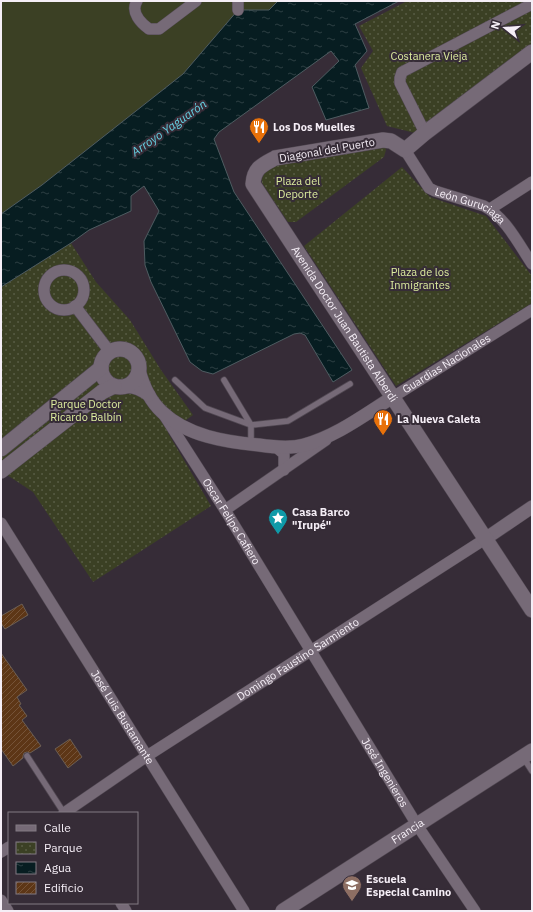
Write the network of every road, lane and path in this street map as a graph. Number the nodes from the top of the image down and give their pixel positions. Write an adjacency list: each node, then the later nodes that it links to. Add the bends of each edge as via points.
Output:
1 (137, 1): 2 (street, via 136,16 149,29 159,29)
2 (196, 1)
3 (532, 4): 5 (street, via 402,72 400,84)
4 (532, 52): 5 (main road)
5 (425, 133): 6 (main road)
6 (405, 150): 7 (main road, Diagonal del Puerto, via 391,141 384,140 275,158 263,165); 9 (street, León Guruciaga, via 429,188)
7 (254, 175): 21 (main road, Avenida Doctor Juan Bautista Alberdi, via 253,184)
8 (532, 182): 9 (street)
9 (490, 209): 10 (street, León Guruciaga, via 504,223)
10 (532, 264)
11 (75, 306): 13 (street)
12 (532, 310): 21 (street, Guardias Nacionales)
13 (110, 352): 14 (main road); 15 (main road, via 121,350 132,354 136,358)
14 (101, 368): 19 (main road, via 105,380); 27 (main road)
15 (139, 370): 19 (main road, via 132,382); 20 (street, Oscar Felipe Cafiero, via 143,386)
16 (175, 380): 23 (lane, via 205,408)
17 (224, 380): 23 (lane)
18 (350, 384): 23 (lane, via 288,421)
19 (119, 386): 20 (street, via 141,390); 29 (main road, via 102,392)
20 (149, 395): 22 (street, Oscar Felipe Cafiero)
21 (393, 397): 24 (street, Guardias Nacionales); 33 (main road, Avenida Doctor Juan Bautista Alberdi)
22 (161, 412): 25 (street, Guardias Nacionales, via 184,427 211,437); 31 (street, Oscar Felipe Cafiero)
23 (251, 426): 25 (lane)
24 (340, 431): 26 (street, Guardias Nacionales, via 302,446); 28 (street, Guardias Nacionales)
25 (251, 444): 26 (street, Guardias Nacionales)
26 (276, 447): 28 (street, via 284,454)
27 (1, 449)
28 (284, 470): 31 (street, Guardias Nacionales)
29 (1, 471)
30 (532, 507): 33 (street, Domingo Faustino Sarmiento)
31 (225, 510): 35 (street, Oscar Felipe Cafiero)
32 (1, 523): 38 (street, José Luis Bustamante)
33 (485, 539): 34 (main road, Avenida Doctor Juan Bautista Alberdi); 35 (street, Domingo Faustino Sarmiento)
34 (532, 610)
35 (312, 650): 38 (street, Domingo Faustino Sarmiento); 42 (street, José Ingenieros)
36 (527, 754): 39 (lane); 42 (main road, Francia)
37 (27, 756): 40 (lane)
38 (147, 756): 41 (street, Domingo Faustino Sarmiento); 45 (street, José Luis Bustamante)
39 (532, 771)
40 (63, 812)
41 (65, 812)
42 (417, 825): 46 (main road, Francia); 47 (street, José Ingenieros)
43 (1, 900): 44 (street)
44 (8, 911)
45 (244, 911)
46 (283, 911)
47 (475, 911)

